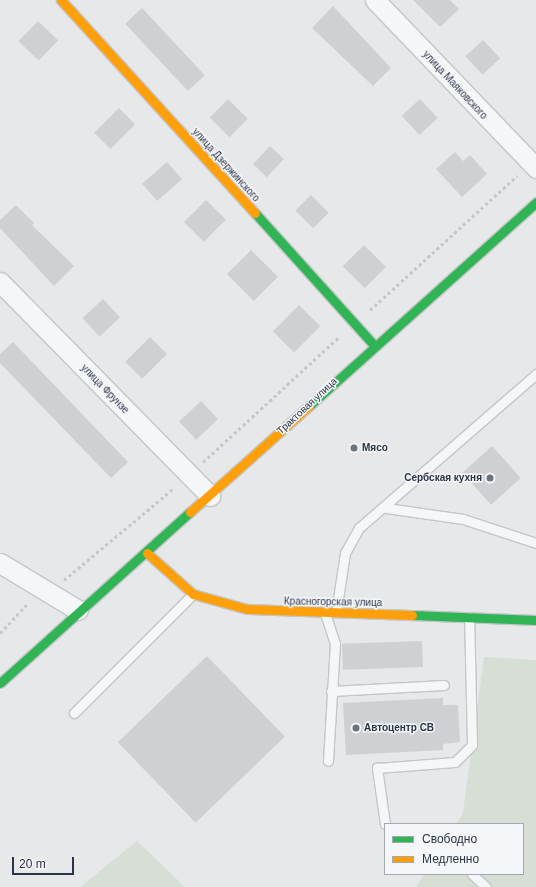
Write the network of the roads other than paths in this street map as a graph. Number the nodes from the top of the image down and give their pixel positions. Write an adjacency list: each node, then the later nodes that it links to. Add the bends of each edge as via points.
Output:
1 (61, 0): 6 (street, улица Дзержинского)
2 (375, 0): 3 (street, улица Маяковского)
3 (533, 165)
4 (536, 202): 6 (street, Трактовая улица)
5 (0, 282): 8 (street, улица Фрунзе)
6 (374, 345): 8 (street, Трактовая улица)
7 (536, 374): 9 (lane)
8 (210, 496): 11 (street, Трактовая улица)
9 (386, 508): 10 (lane, via 463,519); 16 (lane, via 359,528 345,554)
10 (536, 543)
11 (147, 553): 13 (street, Красногорская улица); 14 (street, Трактовая улица)
12 (0, 563): 14 (street)
13 (193, 594): 15 (street, Красногорская улица, via 248,609); 22 (lane)
14 (78, 610): 19 (street, Трактовая улица)
15 (325, 612): 16 (street, Красногорская улица); 21 (lane, via 334,643)
16 (336, 612): 17 (street, Красногорская улица)
17 (469, 617): 18 (street, Красногорская улица); 24 (lane, via 472,745 455,762 377,768)
18 (536, 620)
19 (0, 683)
20 (444, 685): 21 (lane)
21 (331, 691): 23 (lane)
22 (74, 713)
23 (328, 761)
24 (385, 823)
25 (473, 875): 26 (lane)
26 (486, 887)

